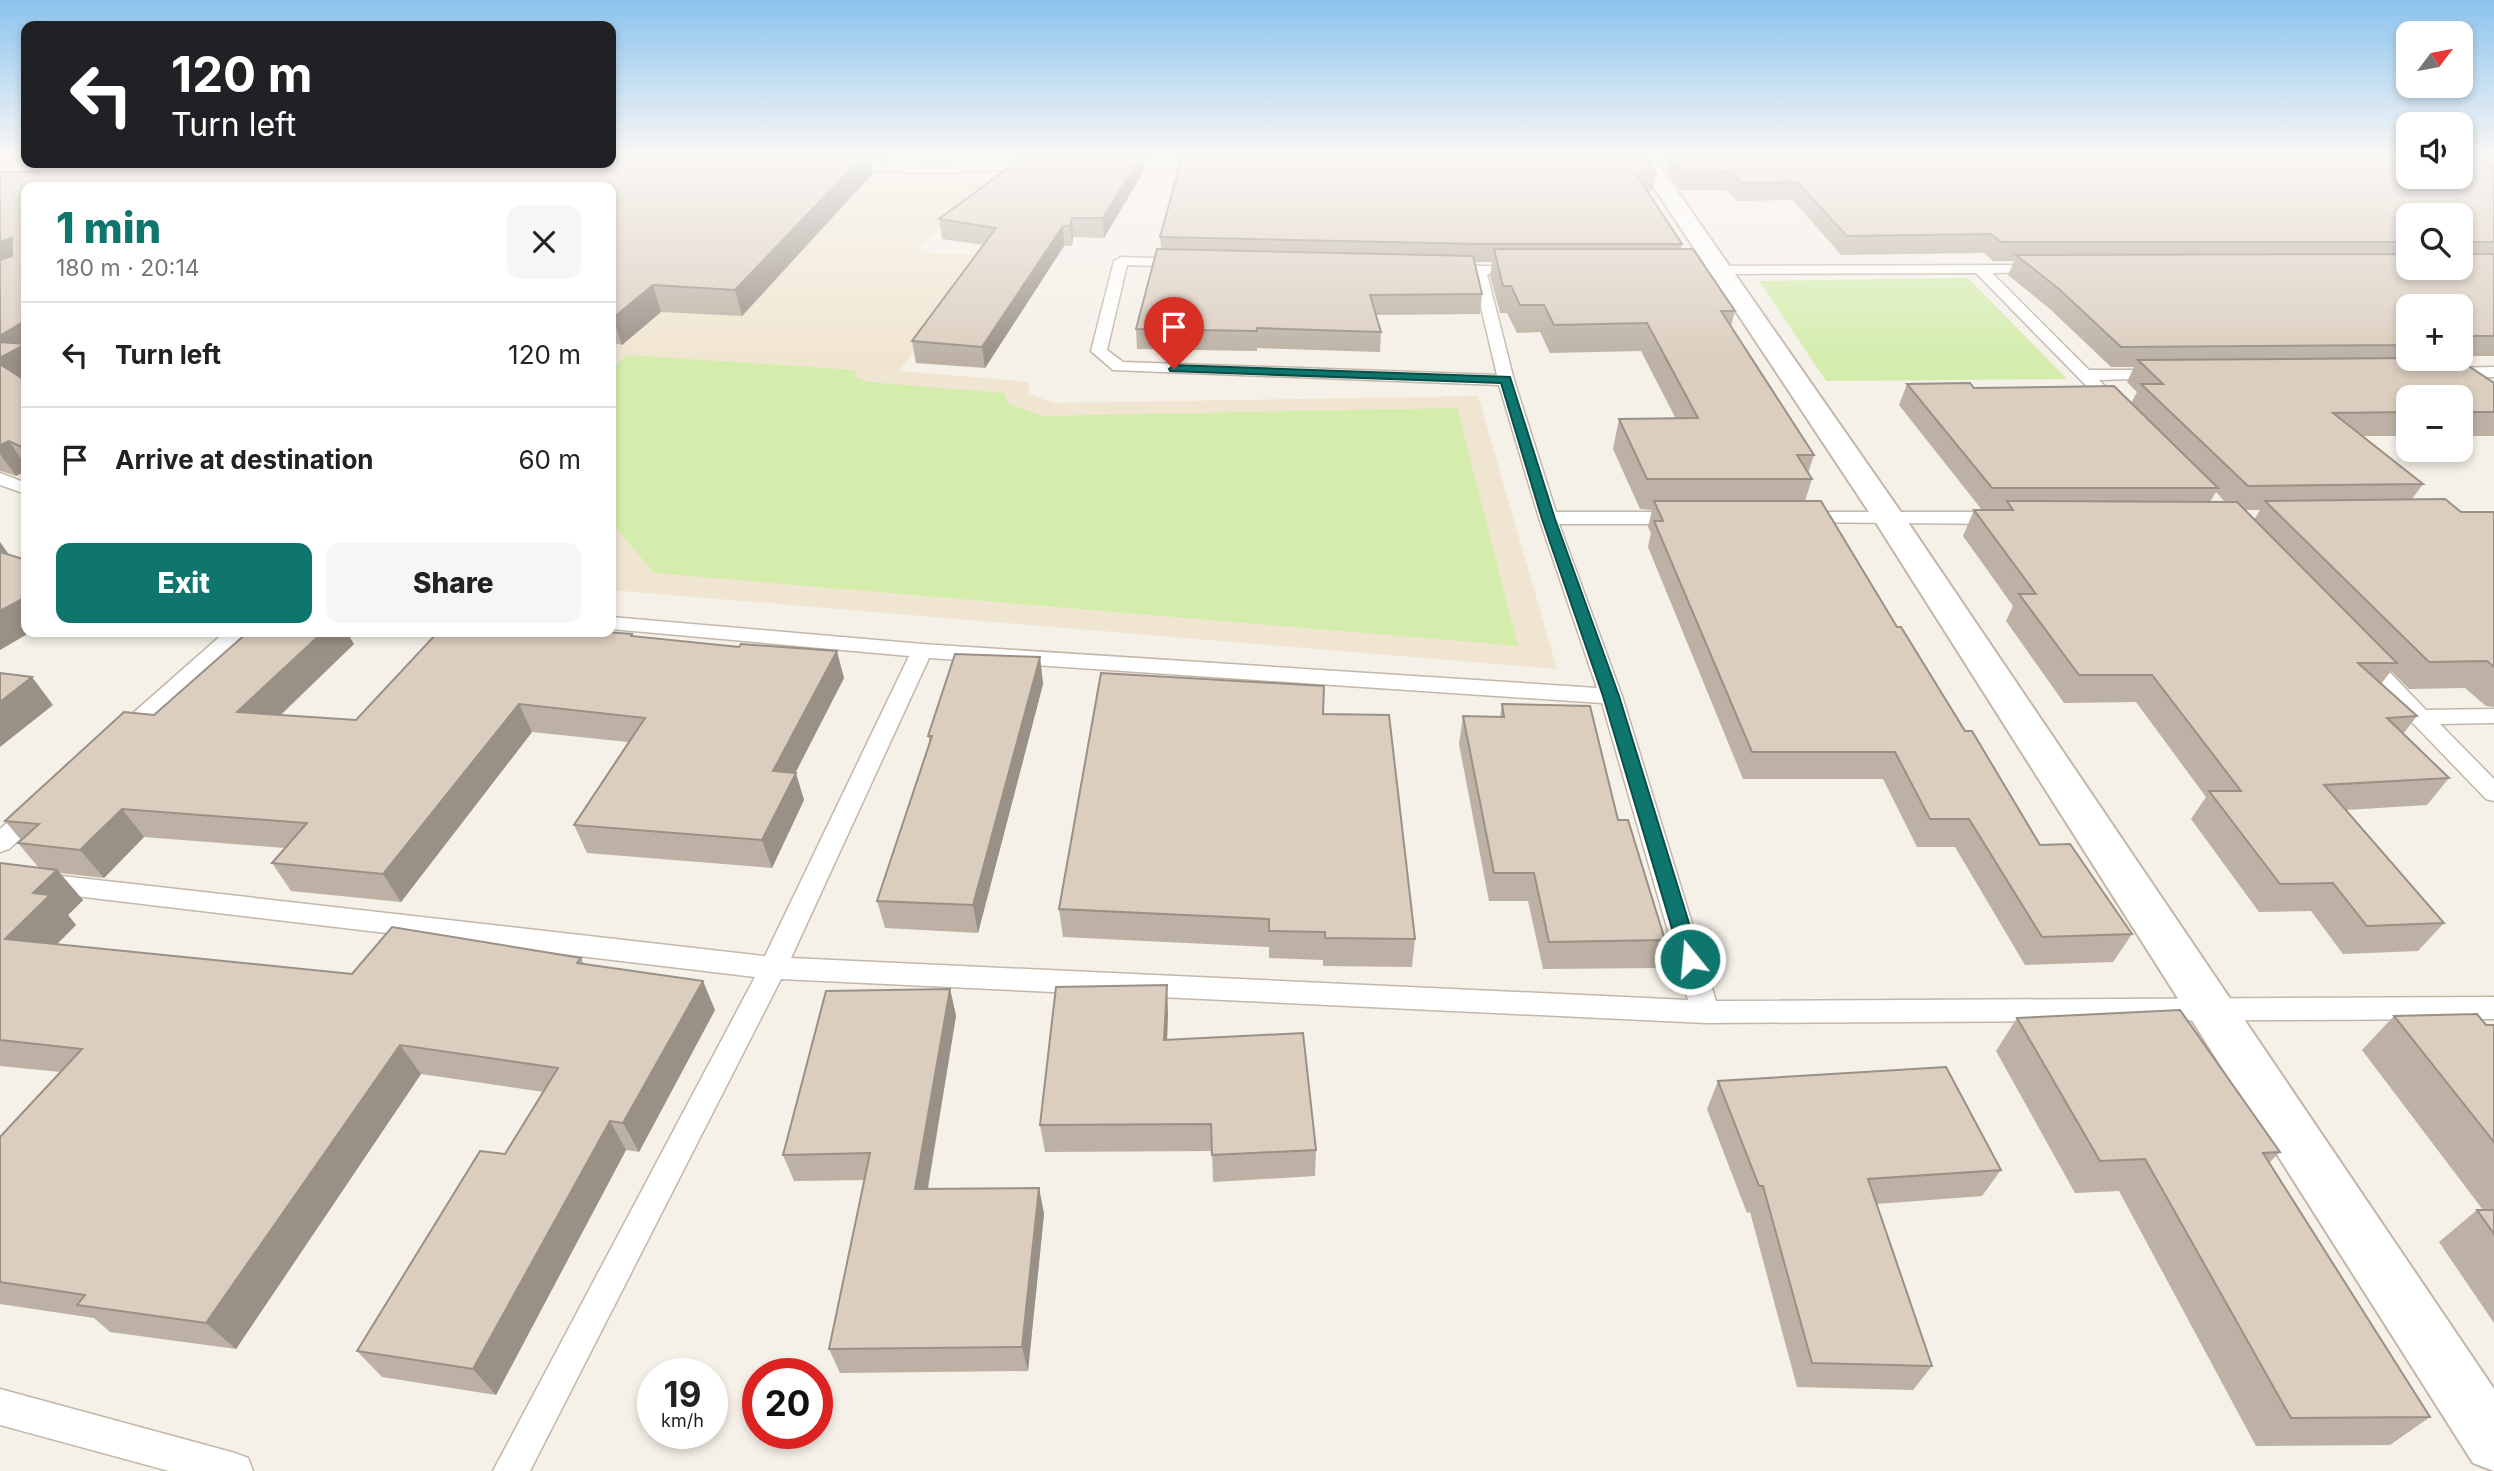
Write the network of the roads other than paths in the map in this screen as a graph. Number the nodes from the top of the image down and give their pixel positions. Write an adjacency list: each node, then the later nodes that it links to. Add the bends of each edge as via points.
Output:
1 (1691, 223): 9 (street)
2 (1204, 263): 14 (lane, via 1121,261 1099,351 1119,367)
3 (1424, 268): 6 (lane)
4 (1980, 269): 5 (lane); 9 (lane); 13 (lane)
5 (2063, 269)
6 (1479, 270): 7 (lane); 14 (lane)
7 (1533, 270)
8 (1656, 270): 9 (lane)
9 (1723, 270): 20 (street)
10 (2494, 372): 11 (lane)
11 (2426, 373)
12 (2181, 374): 13 (lane)
13 (2085, 375): 15 (lane)
14 (1506, 380): 22 (lane)
15 (2133, 423)
16 (0, 478): 17 (lane)
17 (21, 487)
18 (1698, 518): 22 (lane)
19 (1780, 518): 20 (lane)
20 (1889, 518): 21 (lane); 37 (street)
21 (2025, 518)
22 (1548, 519): 27 (lane)
23 (616, 623): 26 (lane)
24 (231, 637): 30 (lane)
25 (2353, 648): 29 (lane)
26 (922, 651): 27 (lane); 35 (lane)
27 (1611, 696): 38 (lane)
28 (2494, 716): 29 (lane)
29 (2420, 717): 31 (lane)
30 (103, 751)
31 (2494, 793)
32 (52, 797): 33 (lane)
33 (0, 843)
34 (0, 878): 35 (lane)
35 (773, 968): 38 (lane); 42 (lane)
36 (2494, 1008): 37 (lane)
37 (2214, 1010): 38 (lane); 40 (street)
38 (1706, 1012)
39 (0, 1407): 41 (lane)
40 (2494, 1442)
41 (235, 1471)
42 (511, 1471)

